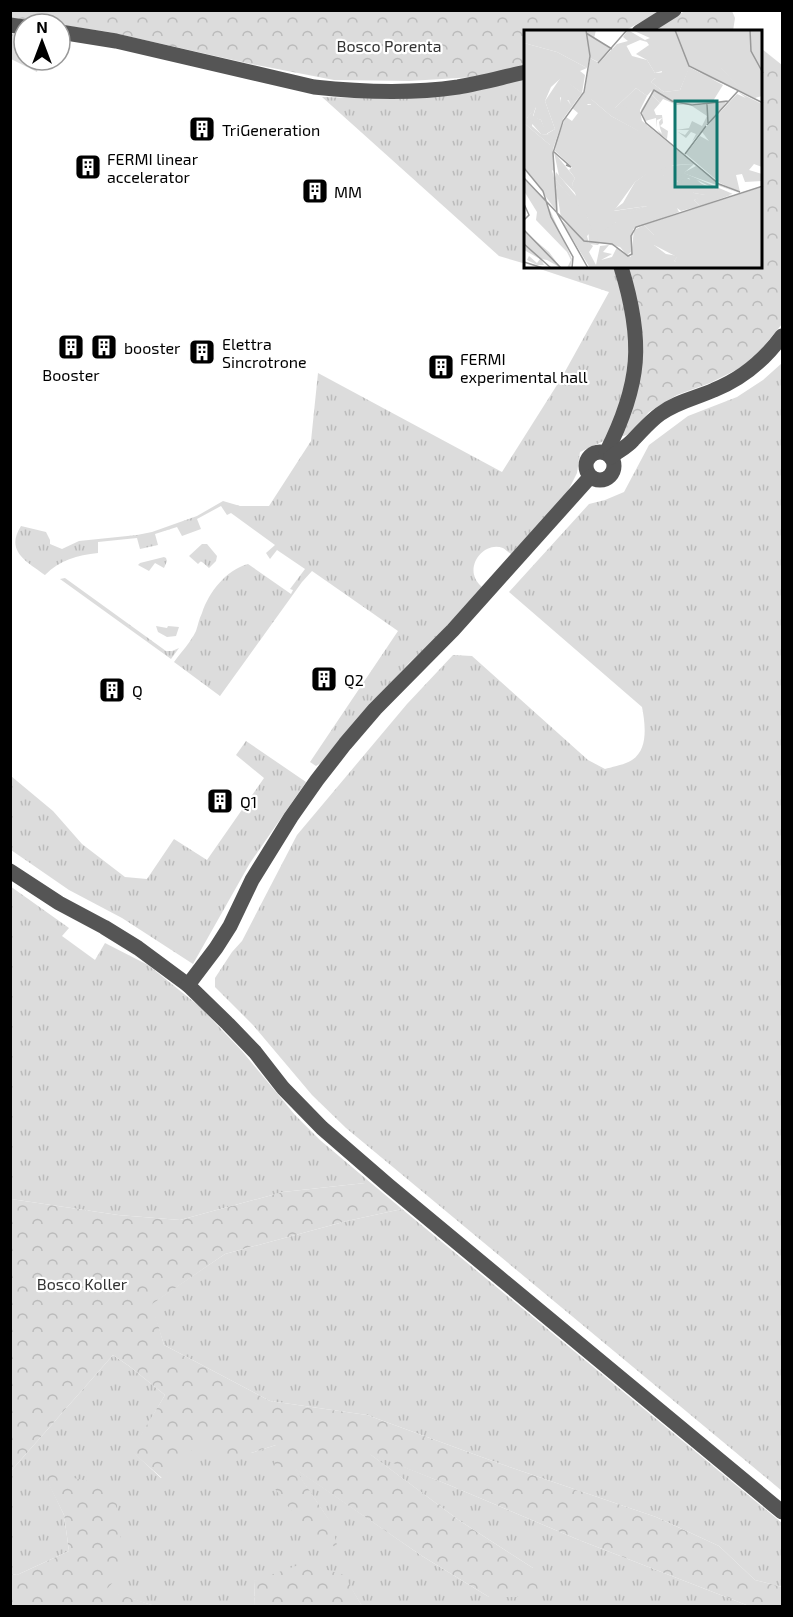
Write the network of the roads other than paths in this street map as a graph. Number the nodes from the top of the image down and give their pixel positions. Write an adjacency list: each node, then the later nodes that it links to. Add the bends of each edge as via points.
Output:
1 (674, 10): 2 (street)
2 (642, 30)
3 (72, 34): 4 (street, via 343,90 456,87)
4 (524, 72)
5 (621, 268): 7 (street, via 634,314 636,366)
6 (783, 336): 7 (street, via 740,376 660,414 631,442)
7 (609, 455): 9 (street, via 595,453 587,461 590,477 345,744 291,817 252,880 230,926)
8 (10, 871): 9 (street, via 138,948)
9 (188, 985): 10 (street, via 255,1052 322,1128)
10 (783, 1512)

